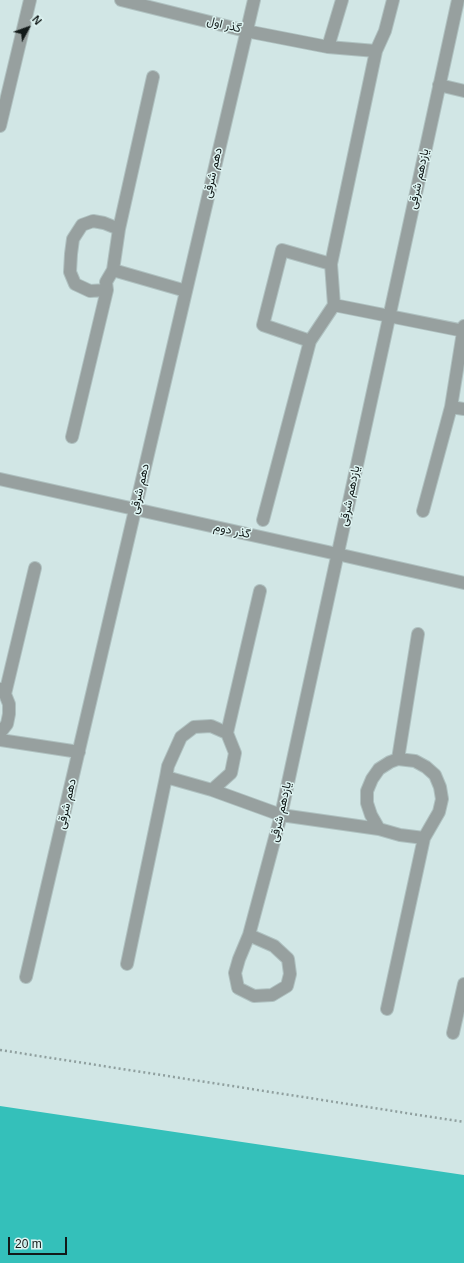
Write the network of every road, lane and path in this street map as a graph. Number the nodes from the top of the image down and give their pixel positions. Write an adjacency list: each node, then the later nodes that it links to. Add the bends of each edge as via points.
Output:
1 (30, 0): 13 (street)
2 (121, 0): 7 (street, گذر اول)
3 (254, 0): 7 (street, دهم شرقی)
4 (342, 0): 8 (street)
5 (393, 0): 9 (street, via 385,31)
6 (458, 0): 11 (street, یازدهم شرقی)
7 (246, 31): 8 (street, گذر اول); 18 (street, دهم شرقی)
8 (328, 47): 9 (street, گذر اول)
9 (376, 50): 15 (street)
10 (153, 77): 14 (street)
11 (439, 85): 12 (street); 20 (street, یازدهم شرقی)
12 (464, 91)
13 (0, 126)
14 (119, 229): 16 (street); 17 (street, via 93,221 82,225 73,239 70,254 70,272 75,284 90,291)
15 (331, 264): 19 (street); 22 (street, via 282,250 263,325)
16 (113, 270): 17 (street, via 106,282); 18 (street)
17 (107, 290): 25 (street)
18 (186, 291): 27 (street, دهم شرقی)
19 (334, 305): 20 (street); 22 (street)
20 (389, 316): 21 (street); 30 (street, یازدهم شرقی)
21 (464, 330): 23 (street)
22 (310, 341): 29 (street)
23 (451, 407): 24 (street); 28 (street)
24 (464, 409)
25 (72, 437)
26 (0, 479): 27 (street, گذر دوم)
27 (135, 510): 30 (street, گذر دوم); 39 (street, دهم شرقی)
28 (423, 511)
29 (264, 520)
30 (337, 554): 32 (street, گذر دوم); 43 (street, یازدهم شرقی)
31 (35, 568): 35 (street)
32 (464, 583)
33 (260, 591): 36 (street)
34 (418, 634): 40 (street)
35 (2, 691): 37 (street, via 9,704 9,714 7,724)
36 (227, 732): 41 (street, via 211,726 194,727 181,737); 42 (street, via 235,753 230,774)
37 (0, 733)
38 (0, 740): 39 (street)
39 (79, 752): 48 (street, دهم شرقی)
40 (398, 759): 44 (street, via 379,769 367,791 367,803); 45 (street, via 415,761 426,767 435,775 440,787 442,799 439,812)
41 (166, 777): 42 (street); 47 (street)
42 (212, 790): 43 (street)
43 (281, 815): 44 (street); 46 (street, یازدهم شرقی)
44 (379, 829): 45 (street)
45 (424, 838): 50 (street)
46 (249, 935): 46 (street, یازدهم شرقی, via 274,946 288,959 290,974 287,986 272,995 254,996 238,988 235,973)
47 (127, 964)
48 (26, 977)
49 (464, 984): 51 (street)
50 (387, 1009)
51 (453, 1033)
52 (0, 1050): 53 (path)
53 (464, 1122)

